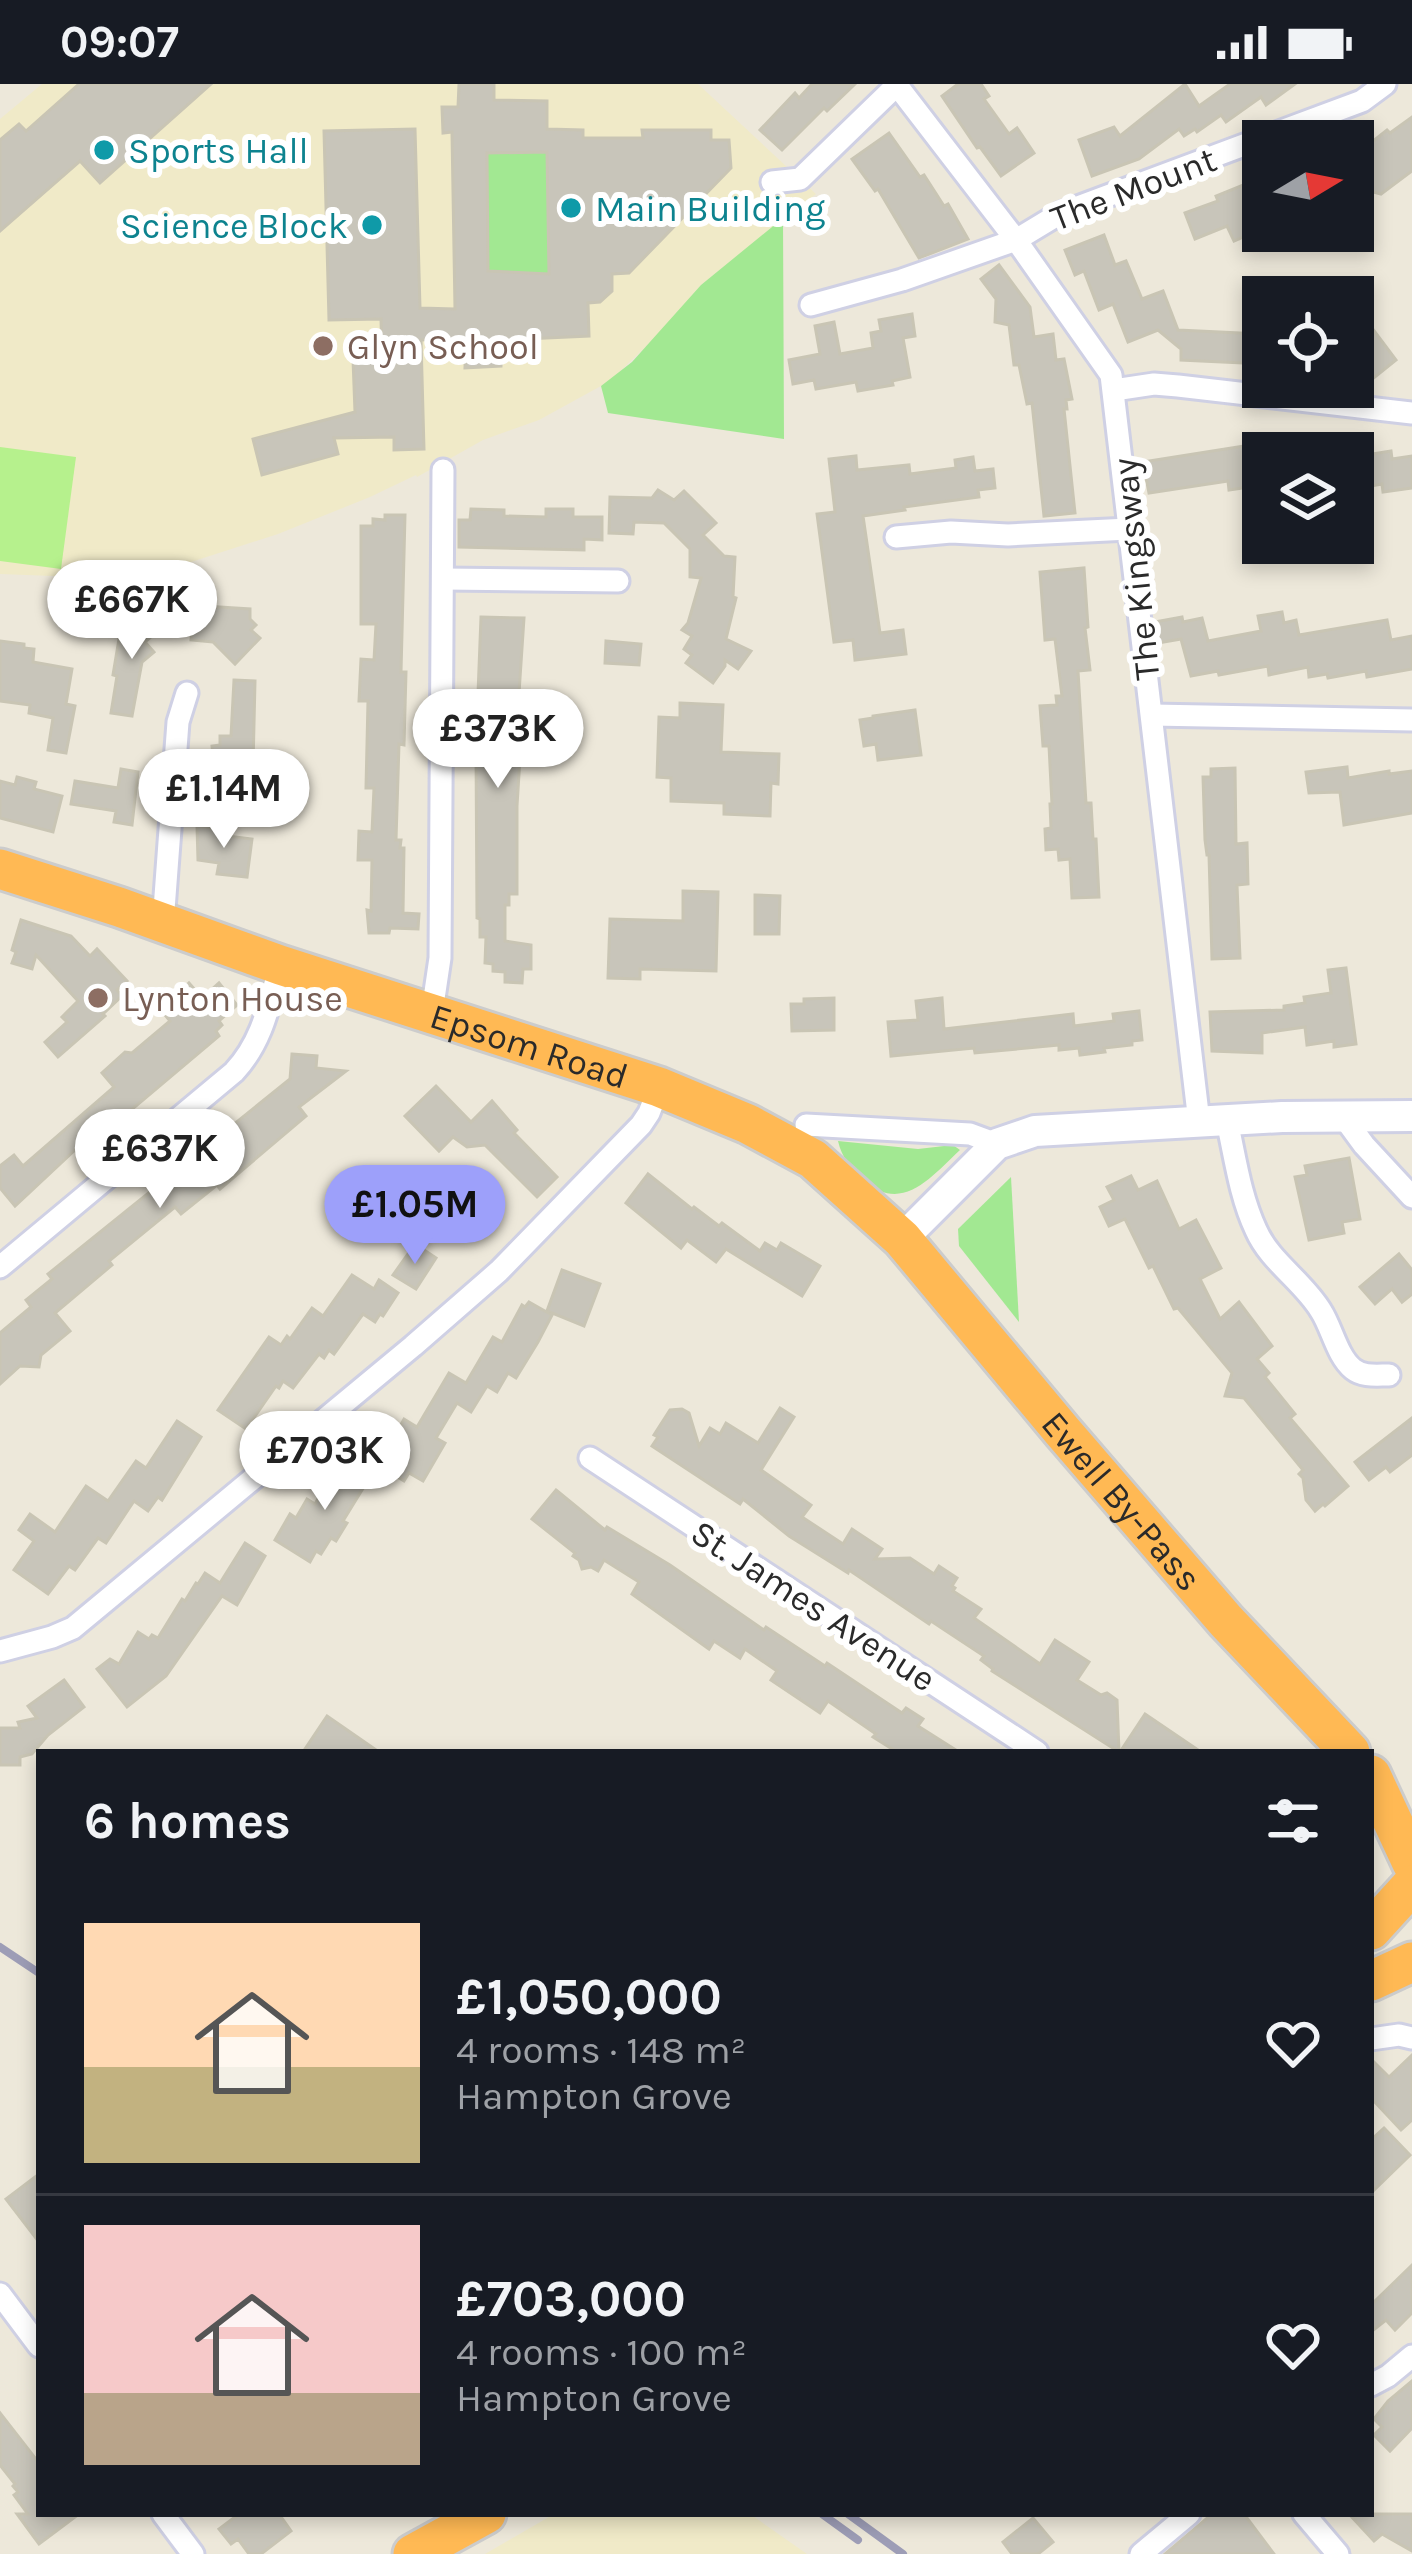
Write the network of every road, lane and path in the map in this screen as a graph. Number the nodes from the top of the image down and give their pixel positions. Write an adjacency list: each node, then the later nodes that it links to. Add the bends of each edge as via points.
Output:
1 (897, 84): 3 (street, The Kingsway, via 800,179); 4 (street, The Kingsway)
2 (1385, 84): 4 (street, The Mount, via 1362,101 1059,214)
3 (772, 182)
4 (1016, 240): 5 (street, The Mount); 6 (street, The Kingsway, via 1108,367)
5 (811, 305)
6 (1114, 390): 7 (street, via 1154,384); 9 (street, The Kingsway)
7 (1412, 413)
8 (443, 470): 11 (street)
9 (1129, 529): 10 (street); 14 (street, The Kingsway)
10 (896, 537)
11 (444, 579): 12 (street); 19 (street, via 440,958)
12 (618, 581)
13 (188, 693): 17 (street, via 178,722)
14 (1152, 716): 15 (street); 23 (street, The Kingsway)
15 (1412, 720)
16 (0, 869): 17 (highway, Epsom Road)
17 (164, 923): 18 (highway, Epsom Road)
18 (280, 965): 19 (highway, Epsom Road); 28 (street, via 249,1056)
19 (432, 1012): 20 (highway, Epsom Road)
20 (659, 1088): 27 (highway, Epsom Road, via 813,1159); 31 (street, via 641,1125 499,1271 413,1346 73,1628)
21 (1342, 1115): 22 (street); 23 (street); 26 (street)
22 (1412, 1116)
23 (1213, 1121): 25 (street, via 1035,1131); 29 (street, The Kingsway, via 1270,1253 1312,1297 1347,1364)
24 (806, 1125): 25 (street, via 970,1134)
25 (997, 1144): 27 (street)
26 (1412, 1197)
27 (902, 1239): 33 (highway, Ewell By-Pass, via 1226,1621)
28 (0, 1267)
29 (1389, 1375)
30 (590, 1459): 32 (street, St. James Avenue)
31 (0, 1652)
32 (1032, 1749)
33 (1348, 1749)
34 (1374, 1774): 36 (highway)
35 (1374, 1780): 37 (highway)
36 (1412, 1787)
37 (1412, 1863)
38 (1412, 1885): 39 (highway)
39 (1374, 1927)
40 (1412, 1963): 41 (highway)
41 (1374, 1980)
42 (1374, 2038): 43 (street)
43 (1412, 2038)
44 (0, 2294): 45 (street)
45 (36, 2342)
46 (1412, 2356): 47 (street)
47 (1374, 2384)
48 (165, 2517): 52 (street)
49 (480, 2517): 53 (highway)
50 (1185, 2517): 54 (street)
51 (1306, 2517): 55 (street)
52 (193, 2554)
53 (412, 2554)
54 (1142, 2554)
55 (1337, 2554)

